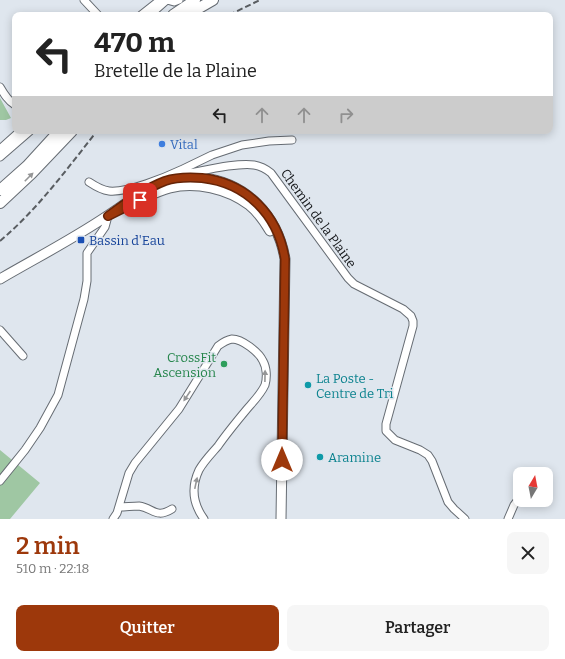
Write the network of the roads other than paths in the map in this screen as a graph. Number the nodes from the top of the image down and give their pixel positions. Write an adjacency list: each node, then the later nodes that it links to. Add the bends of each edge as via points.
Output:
1 (84, 0): 7 (street)
2 (160, 0): 8 (street)
3 (167, 0): 4 (street); 9 (street)
4 (179, 0)
5 (195, 0): 10 (highway)
6 (213, 0): 11 (highway)
7 (95, 12)
8 (145, 12)
9 (153, 12)
10 (177, 12)
11 (193, 12)
12 (0, 87): 13 (street)
13 (12, 102)
14 (17, 134): 19 (street)
15 (27, 134): 20 (street)
16 (56, 134): 23 (highway, via 27,166)
17 (69, 134): 24 (highway, one-way to 17, via 18,188)
18 (292, 140): 21 (street, via 242,145 212,155)
19 (0, 149)
20 (0, 158)
21 (184, 177): 22 (street, via 115,191 100,189); 25 (main road, via 148,189); 35 (main road, via 210,179 227,184 252,198 269,218 283,248 285,259); 36 (street, Chemin de la Plaine, via 242,164 264,168 271,173 354,284 403,309 410,316 413,326 386,431 395,440 428,455 448,502)
22 (89, 182)
23 (0, 190)
24 (0, 203)
25 (108, 216): 26 (main road); 29 (street, via 105,227 88,253 84,299 58,395 40,428)
26 (0, 278)
27 (0, 330): 28 (street)
28 (22, 356)
29 (0, 481)
30 (119, 507): 32 (street, via 140,506 159,514); 33 (street); 34 (street, one-way to 30, via 194,501 195,485 200,470 258,396 265,386 267,376 263,360 250,347 232,339 218,346 178,409 135,463)
31 (513, 507): 37 (street)
32 (172, 509)
33 (113, 519)
34 (204, 519)
35 (281, 519)
36 (465, 519)
37 (508, 519)

